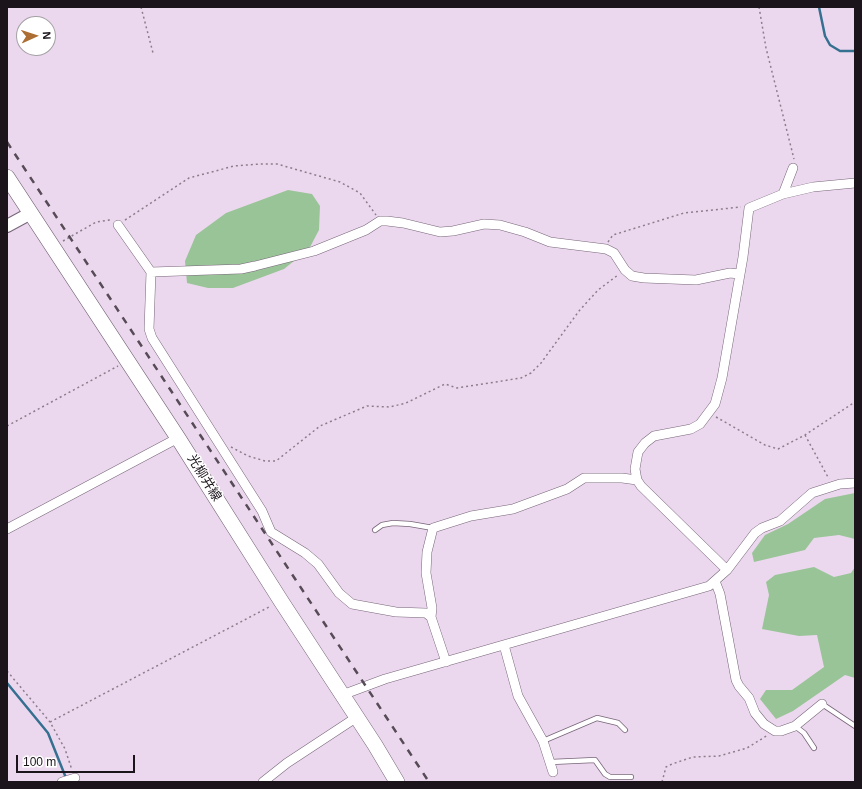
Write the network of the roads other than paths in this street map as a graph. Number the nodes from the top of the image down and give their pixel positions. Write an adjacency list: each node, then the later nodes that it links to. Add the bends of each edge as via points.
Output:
1 (793, 168): 4 (street)
2 (7, 177): 5 (main road, 光柳井線)
3 (855, 183): 4 (street, via 813,187)
4 (783, 194): 9 (street, via 749,208)
5 (31, 213): 7 (street); 10 (main road, 光柳井線)
6 (118, 225): 8 (street)
7 (7, 226)
8 (152, 272): 9 (street, via 242,269 314,250 380,222 403,223 440,232 484,224 500,225 550,242 606,249 614,253 632,276 644,278 696,280); 18 (street, via 149,329 152,338 262,511 271,532 318,564 339,593 352,604 396,612 426,613)
9 (739, 274): 11 (street, via 722,378 715,404 695,427 654,436 645,443 636,460)
10 (178, 438): 14 (street); 21 (main road, 光柳井線)
11 (637, 480): 13 (street, via 584,478 568,489 513,509 471,516); 16 (street, via 645,491)
12 (855, 483): 16 (street, via 832,486 812,493 780,521 755,533)
13 (433, 528): 15 (lane, via 394,523 382,525); 18 (street, via 427,552 426,574 432,608)
14 (7, 529)
15 (375, 530)
16 (727, 570): 17 (street)
17 (715, 582): 19 (street, via 709,586); 24 (street, via 720,594 739,686 749,698 754,713 764,724 775,731)
18 (431, 617): 20 (street)
19 (504, 645): 20 (street); 27 (street, via 518,696)
20 (446, 662): 21 (street)
21 (342, 695): 23 (main road, 光柳井線)
22 (822, 704): 24 (street); 25 (lane)
23 (357, 718): 32 (street, via 287,763); 33 (main road, 光柳井線)
24 (795, 726): 28 (lane, via 804,733)
25 (855, 726)
26 (625, 730): 27 (lane, via 618,723 597,718)
27 (543, 741): 29 (street)
28 (814, 748)
29 (551, 762): 30 (street); 31 (lane, via 595,760 610,777)
30 (553, 772)
31 (631, 778)
32 (263, 782)
33 (397, 782)

